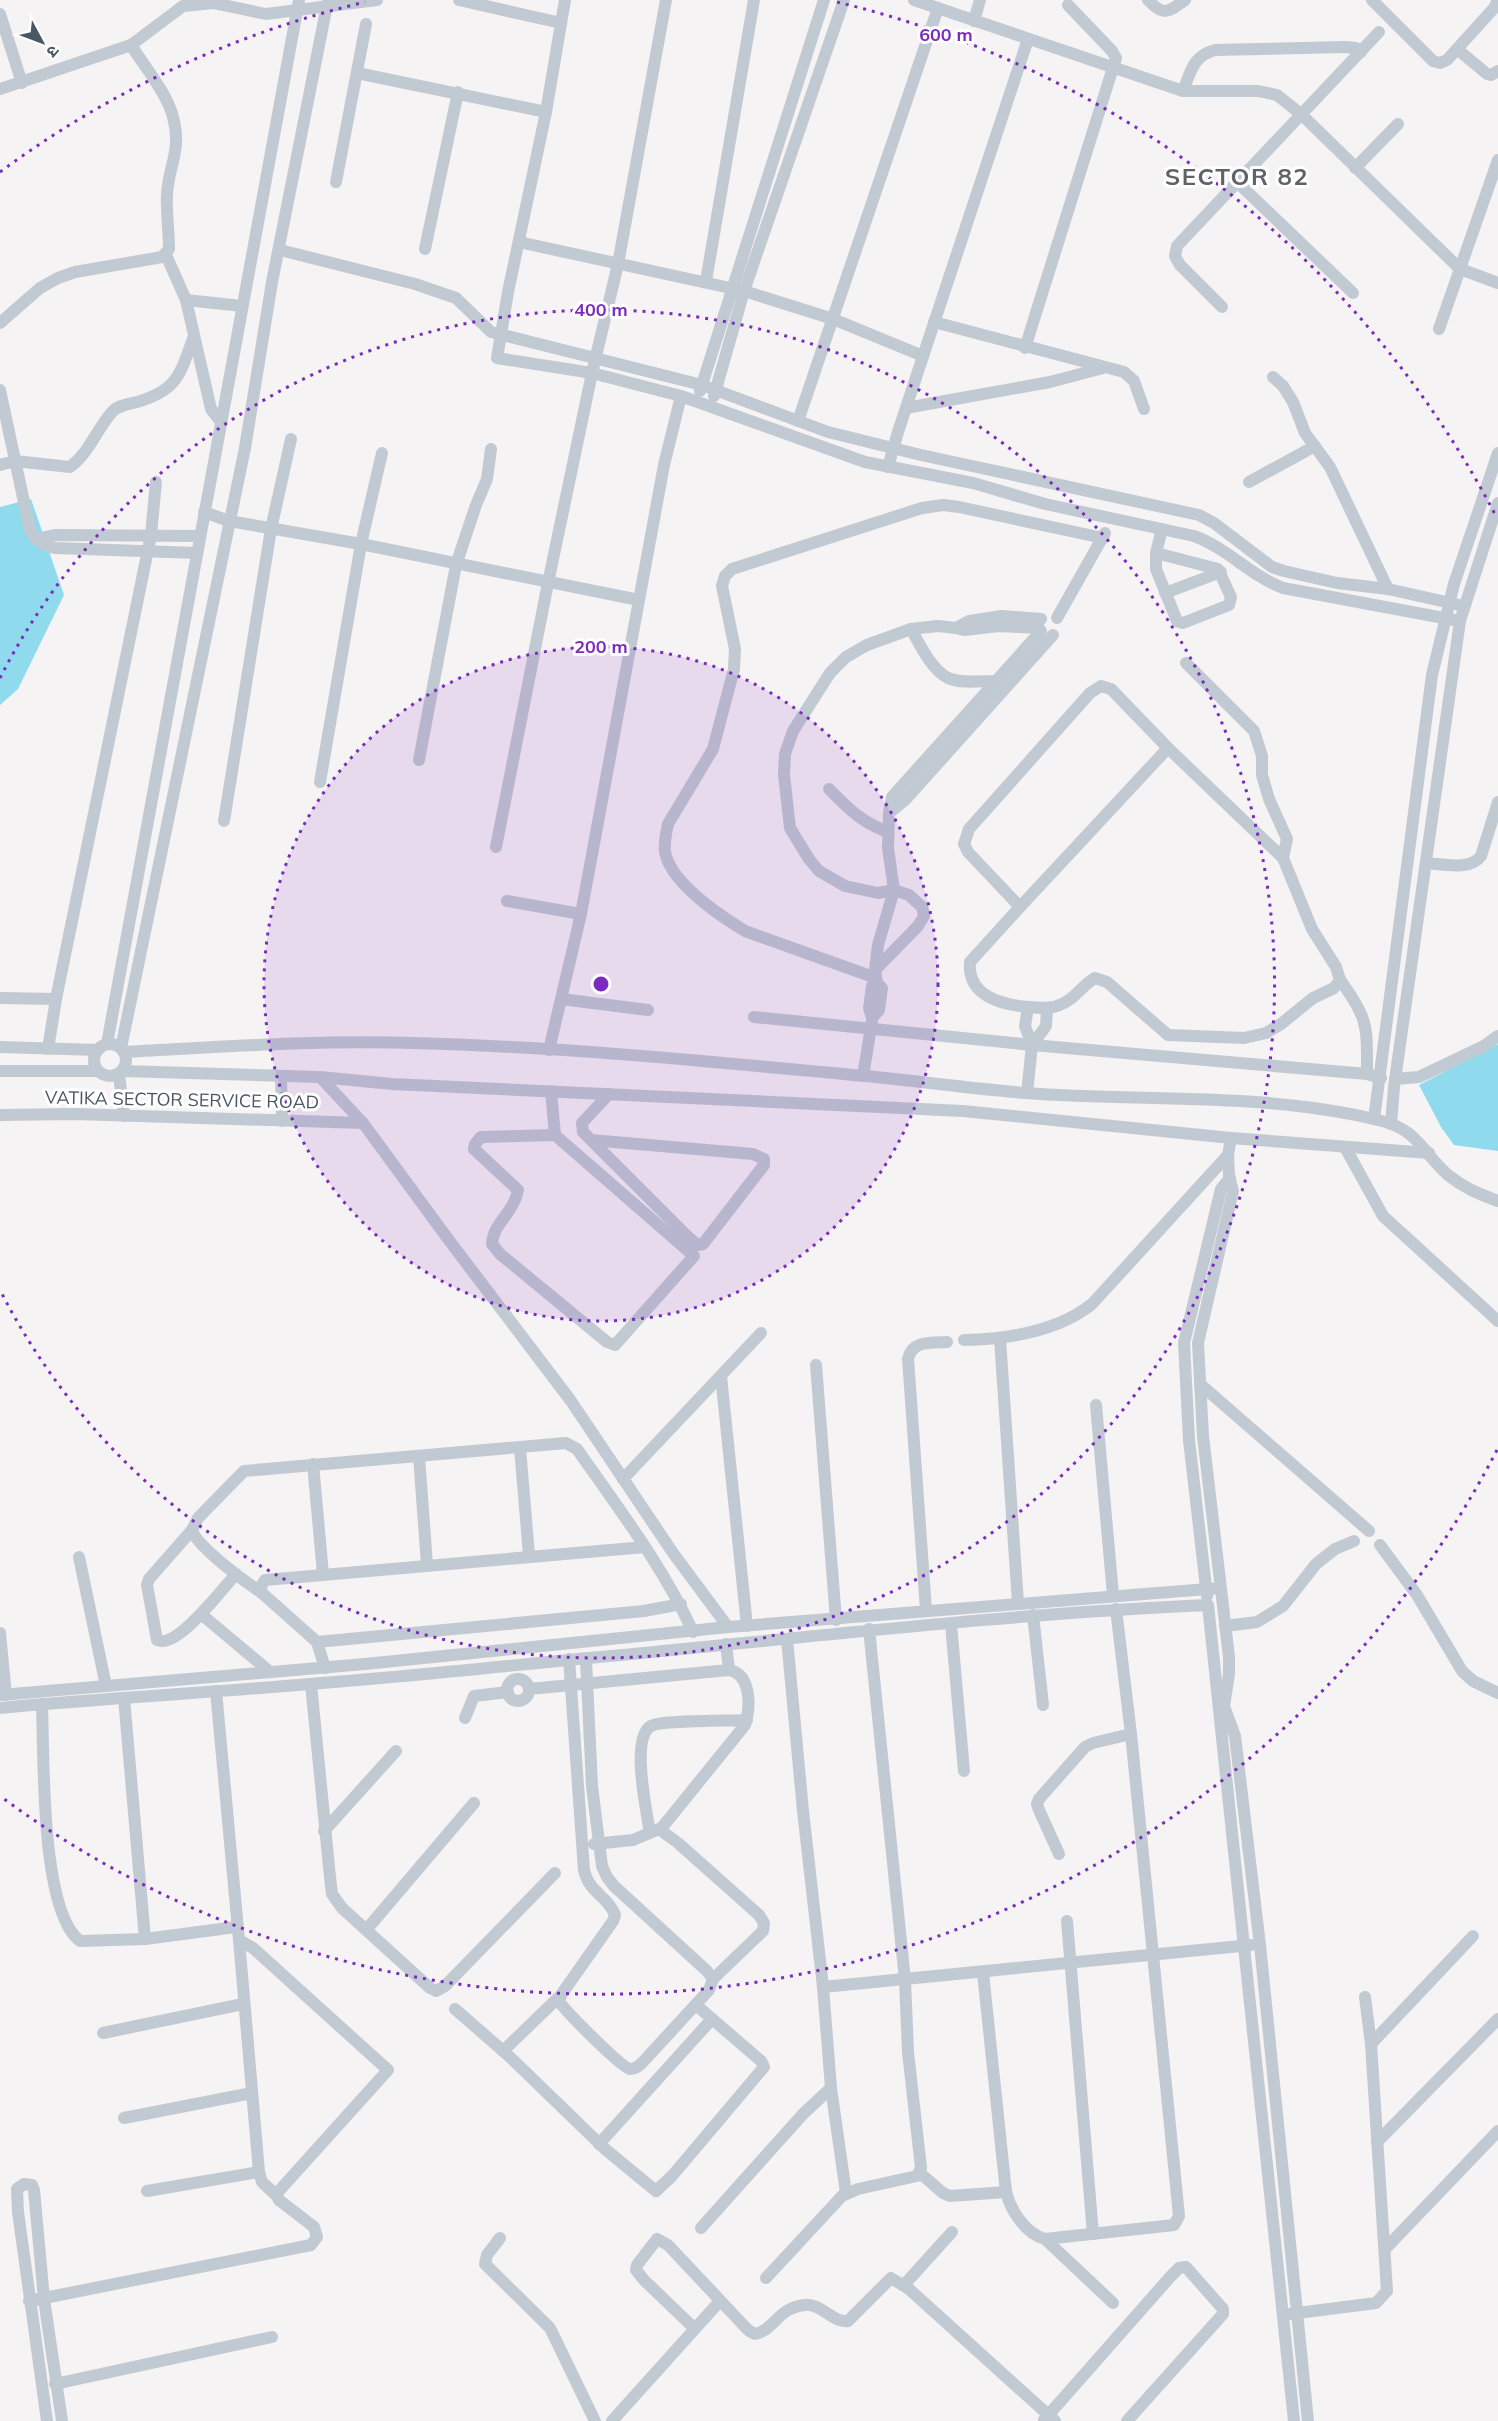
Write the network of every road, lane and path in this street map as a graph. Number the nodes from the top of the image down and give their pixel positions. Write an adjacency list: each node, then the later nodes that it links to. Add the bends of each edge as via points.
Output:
1 (376, 0): 14 (street)
2 (459, 0): 21 (street)
3 (565, 0): 21 (street)
4 (666, 0): 46 (street)
5 (754, 0): 48 (street)
6 (824, 0): 50 (street)
7 (844, 0): 51 (street)
8 (914, 0): 17 (street)
9 (980, 0): 20 (street)
10 (1148, 0): 11 (street, via 1164,12)
11 (1185, 0)
12 (1372, 0): 26 (street, via 1433,61 1447,60)
13 (1498, 0): 19 (street)
14 (327, 3): 15 (street); 44 (street)
15 (298, 5): 25 (street, via 266,14 213,3 183,6); 54 (street)
16 (1068, 5): 28 (street, via 1113,51)
17 (938, 8): 20 (street); 56 (street)
18 (0, 14): 31 (street)
19 (1494, 17): 26 (street)
20 (974, 21): 24 (street)
21 (561, 22): 35 (street)
22 (366, 24): 30 (street)
23 (1379, 32): 27 (street)
24 (1028, 39): 28 (street); 57 (street)
25 (131, 45): 31 (street); 45 (street, via 173,115 177,138 167,192)
26 (1457, 49): 29 (street, via 1487,74)
27 (1361, 52): 33 (street, via 1345,47 1215,50 1194,61); 36 (street)
28 (1114, 68): 33 (street); 62 (street)
29 (1498, 71)
30 (357, 73): 34 (street); 40 (street)
31 (22, 83): 32 (street)
32 (0, 89)
33 (1183, 91): 36 (street, via 1258,91 1277,95)
34 (458, 92): 35 (street); 43 (street)
35 (546, 112): 42 (street)
36 (1302, 115): 39 (street); 41 (street)
37 (1398, 124): 39 (street)
38 (1498, 160): 47 (street)
39 (1355, 168): 47 (street)
40 (336, 182)
41 (1237, 182): 52 (street); 55 (street, via 1177,246 1175,256)
42 (519, 242): 46 (street); 60 (street)
43 (425, 249)
44 (280, 250): 60 (street, via 456,298 490,332); 91 (street)
45 (166, 255): 53 (street); 58 (street, via 58,278 40,288)
46 (618, 264): 48 (street); 64 (street)
47 (1460, 269): 49 (street); 59 (street)
48 (706, 281): 50 (street)
49 (1498, 283)
50 (731, 289): 51 (street); 68 (street)
51 (744, 291): 56 (street); 70 (street)
52 (1353, 293)
53 (186, 300): 54 (street); 61 (street)
54 (242, 306): 77 (street)
55 (1222, 307)
56 (833, 319): 63 (street); 76 (street)
57 (934, 322): 62 (street); 63 (street)
58 (0, 323)
59 (1439, 329)
60 (501, 334): 64 (street); 66 (street, via 497,358)
61 (194, 336): 77 (street, via 211,409); 84 (street, via 179,377 171,386 112,412 70,467)
62 (1025, 348): 65 (street)
63 (923, 356): 74 (street)
64 (596, 357): 66 (street); 68 (street)
65 (1104, 367): 74 (street, via 1050,382); 75 (street, via 1124,372 1134,381)
66 (592, 373): 71 (street); 104 (street)
67 (1273, 377): 79 (street, via 1293,402 1305,433)
68 (702, 385): 70 (street); 72 (street)
69 (0, 390): 84 (street)
70 (716, 390): 73 (street); 76 (street)
71 (681, 396): 72 (street); 108 (street)
72 (697, 401): 73 (street)
73 (711, 406): 86 (street)
74 (906, 408): 81 (street)
75 (1144, 409)
76 (798, 421): 81 (street)
77 (221, 422): 90 (street)
78 (291, 439): 92 (street)
79 (1315, 446): 88 (street); 106 (street, via 1330,467)
80 (491, 449): 101 (street, via 487,479)
81 (892, 449): 86 (street); 102 (street, via 1199,515)
82 (382, 453): 97 (street)
83 (1498, 453): 109 (street)
84 (15, 461): 85 (street); 96 (street, via 30,530)
85 (0, 465)
86 (888, 467): 93 (street, via 973,483 1045,504)
87 (156, 482): 94 (street)
88 (1249, 482)
89 (1498, 503): 110 (street)
90 (204, 512): 91 (street); 95 (street)
91 (229, 521): 92 (street); 148 (street)
92 (271, 528): 97 (street); 124 (street)
93 (1162, 529): 100 (street); 105 (street, via 1208,541)
94 (151, 536): 95 (street); 96 (street, via 56,535); 98 (street)
95 (200, 536): 99 (street)
96 (36, 539): 98 (street, via 51,548)
97 (362, 544): 101 (street); 120 (street)
98 (148, 550): 99 (street); 136 (street)
99 (197, 553): 146 (street)
100 (1156, 553): 103 (street); 107 (street, via 1156,569)
101 (456, 565): 104 (street); 119 (street)
102 (1272, 567): 105 (street); 106 (street)
103 (1221, 572): 107 (street); 107 (street, via 1231,597 1229,605 1183,623 1177,621)
104 (548, 583): 108 (street); 126 (street)
105 (1271, 583): 112 (street)
106 (1388, 589): 109 (street)
107 (1165, 593)
108 (639, 600): 132 (street)
109 (1449, 603): 110 (street); 112 (street)
110 (1464, 606): 113 (street)
111 (1057, 618): 114 (street, via 1047,615); 114 (street, via 1060,627); 133 (street, via 1104,534 958,507 922,508 732,570 725,576 722,586 735,650 734,669 713,749 668,824 665,853 680,880 744,931)
112 (1444, 619): 113 (street); 157 (street, via 1432,675)
113 (1460, 621): 128 (street)
114 (1044, 628): 115 (street, via 1002,616 969,621 956,628); 117 (street); 123 (street, via 906,800)
115 (912, 629): 117 (street, via 922,650 949,678); 129 (street, via 846,657 830,673 793,731 785,754 790,828 809,859 819,871 845,886 878,892)
116 (1186, 663): 127 (street, via 1254,731 1269,799 1287,839)
117 (995, 681): 123 (street, via 899,787)
118 (1168, 748): 127 (street); 131 (street); 131 (street, via 1111,689 1101,686 1090,693 969,829 964,844)
119 (419, 760)
120 (320, 782)
121 (829, 789): 125 (street, via 857,817)
122 (1498, 802): 128 (street, via 1477,862)
123 (888, 813): 125 (street)
124 (224, 821)
125 (888, 832): 129 (street)
126 (496, 847)
127 (1283, 858): 134 (street, via 1312,929)
128 (1426, 862): 158 (street)
129 (894, 890): 133 (street, via 882,926); 133 (street, via 916,900 924,916)
130 (507, 901): 132 (street)
131 (1020, 907): 138 (street, via 970,962 969,972 972,981 993,999)
132 (581, 914): 137 (street)
133 (876, 977): 142 (street, via 869,1008)
134 (1340, 980): 139 (street, via 1281,1024 1266,1033 1244,1038 1168,1035 1107,982 1095,978 1073,998); 153 (street, via 1361,1010 1366,1026)
135 (0, 998): 136 (street)
136 (56, 999): 147 (street)
137 (561, 999): 140 (street); 149 (street)
138 (1028, 1007): 139 (street); 144 (street, via 1025,1026)
139 (1047, 1009): 144 (street, via 1046,1026)
140 (648, 1010)
141 (754, 1017): 142 (street)
142 (871, 1023): 144 (street); 155 (street)
143 (1498, 1036): 158 (street, via 1419,1077)
144 (1032, 1045): 153 (street); 160 (street)
145 (0, 1047): 147 (street)
146 (102, 1047): 147 (street); 148 (street); 151 (street, via 94,1060)
147 (48, 1048)
148 (123, 1050): 149 (street, via 412,1043); 152 (street, via 127,1062)
149 (549, 1050): 155 (street)
150 (0, 1071): 151 (street)
151 (98, 1071): 152 (street, via 105,1076)
152 (121, 1073): 154 (street); 163 (street)
153 (1367, 1074): 157 (street)
154 (281, 1076): 156 (street); 165 (street)
155 (863, 1076): 160 (street)
156 (321, 1077): 159 (street); 166 (street)
157 (1381, 1077): 164 (street)
158 (1395, 1079): 167 (street)
159 (550, 1091): 161 (street); 168 (street)
160 (1027, 1093): 164 (street, via 1252,1103 1323,1109)
161 (609, 1094): 169 (street, via 963,1111); 170 (street, via 582,1123 583,1132)
162 (0, 1115): 163 (street, VATIKA SECTOR SERVICE ROAD)
163 (124, 1116): 165 (street, VATIKA SECTOR SERVICE ROAD)
164 (1374, 1119): 167 (street)
165 (282, 1121): 166 (street, VATIKA SECTOR SERVICE ROAD)
166 (363, 1123): 188 (street, via 571,1401)
167 (1391, 1124): 172 (street, via 1406,1130)
168 (555, 1135): 168 (street, via 481,1137 474,1144 474,1149 518,1190 516,1203 493,1234 492,1244 615,1345 694,1256)
169 (1231, 1138): 171 (street); 173 (street)
170 (591, 1140): 170 (street, via 698,1245 703,1245 764,1165 764,1159 753,1154)
171 (1345, 1147): 172 (street); 176 (street, via 1383,1216)
172 (1429, 1153): 175 (street, via 1469,1191)
173 (1228, 1155): 174 (street); 178 (street, via 1086,1308 1063,1322)
174 (1230, 1178): 183 (street, via 1233,1191 1197,1343); 200 (street, via 1221,1189 1184,1343 1189,1440)
175 (1498, 1201)
176 (1496, 1313)
177 (761, 1333): 182 (street)
178 (1000, 1339): 179 (street); 203 (street)
179 (964, 1340)
180 (947, 1342): 209 (street, via 919,1345 911,1350 908,1359)
181 (816, 1365): 212 (street)
182 (721, 1376): 188 (street); 215 (street)
183 (1200, 1384): 190 (street); 199 (street)
184 (1096, 1405): 202 (street)
185 (520, 1448): 186 (street); 193 (street, via 566,1443 577,1449); 194 (street)
186 (419, 1456): 187 (street); 196 (street)
187 (313, 1464): 189 (street, via 244,1471 198,1518); 198 (street)
188 (623, 1479): 217 (street)
189 (192, 1530): 197 (street, via 197,1540); 210 (street, via 147,1585 160,1642 177,1637)
190 (1369, 1531)
191 (1353, 1542): 216 (street, via 1335,1549 1316,1564 1283,1606 1257,1622)
192 (1380, 1545): 238 (street, via 1417,1595 1462,1671)
193 (645, 1547): 194 (street); 205 (street)
194 (529, 1555): 196 (street)
195 (79, 1557): 236 (street)
196 (427, 1565): 198 (street)
197 (236, 1574): 201 (street); 210 (street)
198 (323, 1574): 201 (street, via 265,1580)
199 (1220, 1588): 200 (street); 204 (street)
200 (1206, 1590): 202 (street); 206 (street)
201 (262, 1593): 223 (street)
202 (1113, 1595): 203 (street)
203 (1018, 1603): 207 (street)
204 (1222, 1603): 206 (street); 216 (street)
205 (681, 1604): 219 (street); 223 (street, via 644,1611)
206 (1208, 1605): 208 (street); 244 (street)
207 (974, 1607): 209 (street); 213 (street)
208 (1116, 1609): 211 (street); 247 (street)
209 (926, 1610): 212 (street)
210 (201, 1614): 231 (street)
211 (1033, 1615): 213 (street); 242 (street)
212 (836, 1620): 215 (street)
213 (975, 1621): 214 (street)
214 (951, 1624): 218 (street); 249 (street)
215 (747, 1626): 217 (street)
216 (1225, 1626): 244 (street, via 1229,1665)
217 (728, 1627): 219 (street)
218 (868, 1629): 222 (street); 272 (street)
219 (693, 1632): 221 (street)
220 (0, 1633): 239 (street)
221 (631, 1637): 225 (street); 228 (street)
222 (787, 1639): 224 (street); 273 (street)
223 (317, 1642): 229 (street)
224 (726, 1644): 225 (street); 230 (street)
225 (635, 1653): 227 (street)
226 (569, 1659): 227 (street); 232 (street); 233 (street)
227 (586, 1659): 234 (street)
228 (365, 1664): 229 (street); 232 (street)
229 (325, 1668): 231 (street)
230 (729, 1670): 234 (street); 246 (street, via 745,1681)
231 (269, 1671): 236 (street)
232 (367, 1679): 235 (street)
233 (571, 1683): 234 (street); 245 (street, via 529,1689 524,1680 516,1679 508,1685 507,1692 474,1696); 253 (street)
234 (588, 1683): 254 (street, via 592,1786)
235 (311, 1684): 237 (street); 251 (street)
236 (106, 1686): 239 (street)
237 (216, 1691): 240 (street); 263 (street)
238 (1498, 1693)
239 (3, 1695)
240 (124, 1698): 241 (street); 265 (street)
241 (42, 1704): 243 (street); 265 (street, via 50,1860 60,1909 80,1941)
242 (1043, 1705)
243 (0, 1708)
244 (1222, 1712): 257 (street, via 1236,1736); 258 (street)
245 (465, 1718)
246 (747, 1720): 252 (street); 252 (street, via 671,1723 648,1729 642,1738 640,1759)
247 (1131, 1734): 255 (street, via 1085,1747 1039,1799 1039,1810); 268 (street)
248 (396, 1751): 251 (street)
249 (964, 1771)
250 (474, 1803): 262 (street)
251 (324, 1831): 262 (street, via 334,1899)
252 (655, 1832): 254 (street, via 633,1840); 271 (street, via 678,1843 763,1920 763,1931)
253 (583, 1844): 254 (street); 260 (street, via 586,1880)
254 (599, 1844): 259 (street, via 607,1877)
255 (1059, 1854)
256 (555, 1873): 262 (street, via 436,1991)
257 (1250, 1873): 258 (street); 266 (street)
258 (1236, 1876): 267 (street)
259 (633, 1901): 260 (street); 271 (street)
260 (614, 1913): 274 (street, via 613,1922)
261 (1067, 1921): 269 (street)
262 (366, 1929)
263 (238, 1933): 265 (street); 276 (street); 295 (street, via 388,2070)
264 (1473, 1936): 282 (street)
265 (146, 1939)
266 (1260, 1945): 267 (street); 308 (street)
267 (1245, 1946): 268 (street); 309 (street)
268 (1151, 1956): 269 (street); 298 (street, via 1178,2220 1171,2226)
269 (1069, 1962): 270 (street); 298 (street)
270 (983, 1973): 272 (street); 293 (street)
271 (713, 1979): 277 (street, via 712,1987)
272 (905, 1980): 273 (street); 291 (street)
273 (823, 1988): 284 (street)
274 (561, 1995): 277 (street, via 561,2005 630,2069 642,2063); 283 (street)
275 (1365, 1997): 282 (street)
276 (243, 2004): 281 (street); 285 (street)
277 (696, 2005): 279 (street)
278 (455, 2009): 283 (street)
279 (712, 2019): 289 (street); 289 (street, via 761,2061 763,2068 662,2187 655,2191)
280 (1498, 2019): 288 (street)
281 (103, 2033)
282 (1371, 2044): 288 (street)
283 (503, 2051): 289 (street)
284 (831, 2088): 294 (street); 296 (street)
285 (252, 2093): 286 (street); 290 (street)
286 (124, 2118)
287 (1498, 2131): 301 (street)
288 (1377, 2142): 301 (street)
289 (599, 2144)
290 (259, 2172): 292 (street); 295 (street, via 262,2182)
291 (920, 2173): 293 (street, via 950,2196); 294 (street)
292 (147, 2191)
293 (1006, 2192): 300 (street, via 1018,2218)
294 (846, 2193): 302 (street)
295 (277, 2196): 304 (street, via 314,2227 316,2237 311,2245)
296 (701, 2228)
297 (952, 2232): 303 (street)
298 (1093, 2234): 300 (street)
299 (500, 2238): 316 (street, via 485,2264 550,2328)
300 (1045, 2239): 307 (street)
301 (1386, 2248): 308 (street, via 1388,2288 1380,2301)
302 (766, 2278)
303 (903, 2285): 306 (street, via 890,2278 845,2322 807,2304 787,2309 758,2334 748,2330); 313 (street)
304 (44, 2299): 305 (street); 305 (street, via 34,2190 32,2185 24,2184 17,2189); 312 (street)
305 (29, 2301): 314 (street)
306 (720, 2301): 310 (street); 310 (street, via 668,2246 655,2240 636,2270)
307 (1113, 2303)
308 (1298, 2313): 309 (street); 320 (street)
309 (1284, 2315): 319 (street)
310 (694, 2328): 317 (street)
311 (272, 2337): 312 (street)
312 (56, 2384): 315 (street)
313 (1049, 2419): 318 (street, via 1171,2276 1186,2267 1223,2309 1223,2314)
314 (46, 2421)
315 (62, 2421)
316 (595, 2421)
317 (612, 2421)
318 (1127, 2421)
319 (1294, 2421)
320 (1308, 2421)

